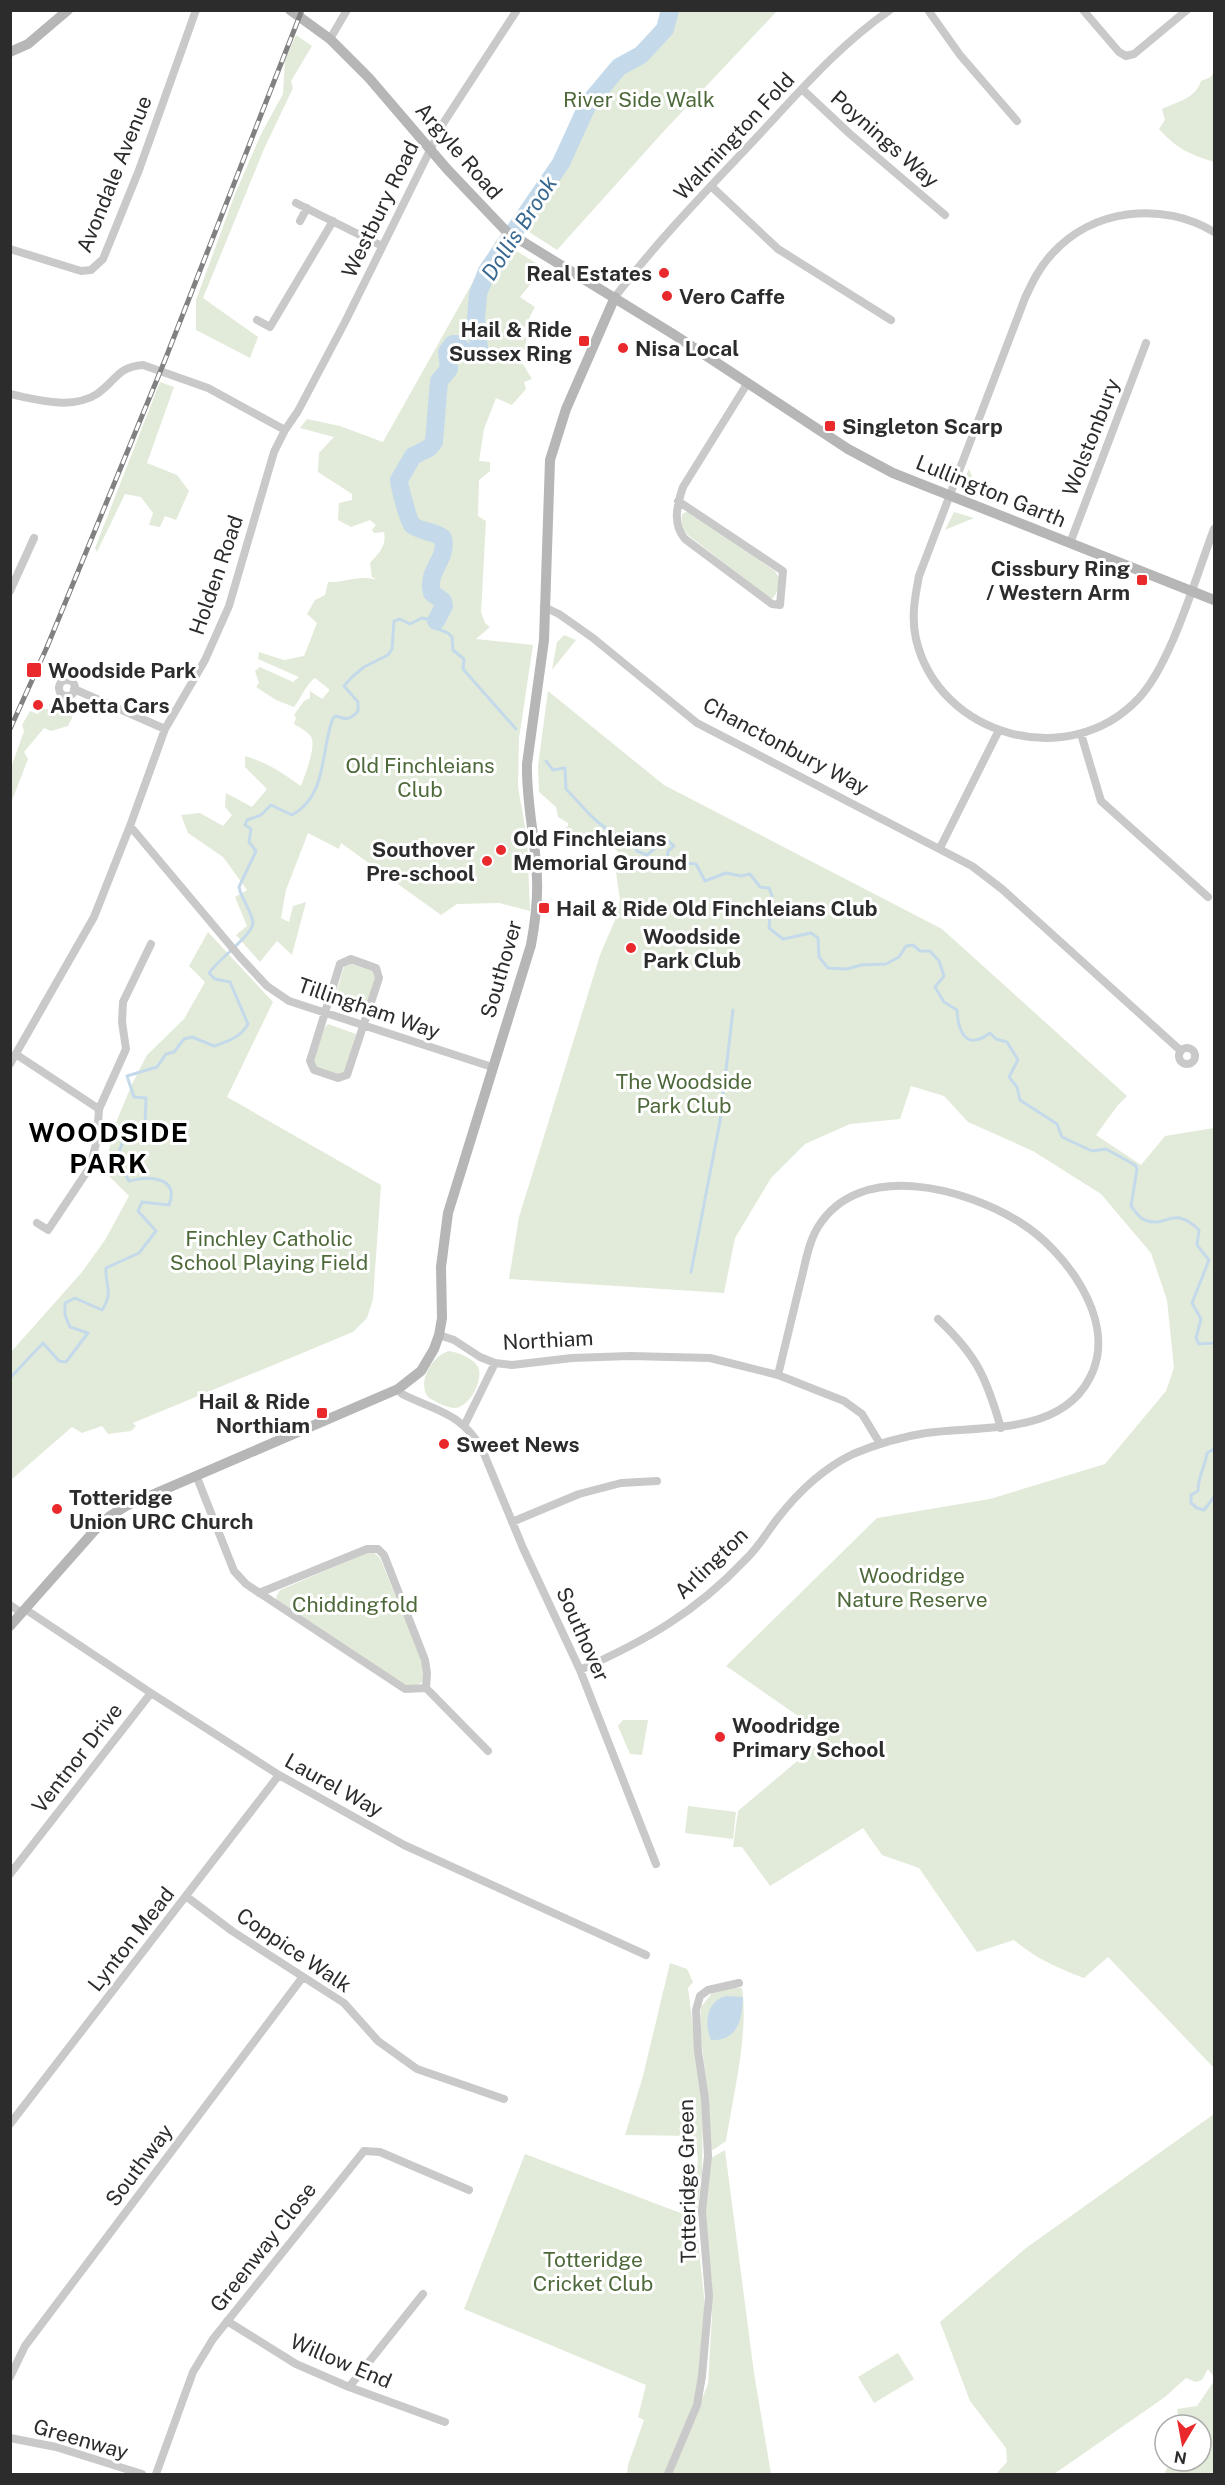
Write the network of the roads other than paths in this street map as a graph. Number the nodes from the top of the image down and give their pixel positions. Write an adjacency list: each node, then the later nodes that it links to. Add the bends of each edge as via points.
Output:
1 (68, 10): 11 (street, via 28,44)
2 (196, 10): 23 (street, Avondale Avenue, via 103,259 91,270 81,271)
3 (290, 10): 10 (street, Argyle Road)
4 (347, 10): 10 (street)
5 (517, 10): 14 (street, Westbury Road, via 461,93)
6 (890, 10): 12 (street, Walmington Fold, via 866,26)
7 (928, 10): 13 (street, via 960,56)
8 (1083, 10): 9 (street, via 1126,56 1134,54)
9 (1187, 10)
10 (330, 39): 14 (street, Argyle Road)
11 (10, 52)
12 (802, 89): 15 (street, Walmington Fold); 18 (street, Poynings Way)
13 (1017, 121)
14 (430, 150): 22 (street, Westbury Road); 24 (street, Argyle Road, via 511,235)
15 (711, 186): 24 (street, Walmington Fold); 26 (street, via 778,249)
16 (296, 203): 17 (street)
17 (307, 208): 19 (street); 20 (street)
18 (945, 215)
19 (300, 221)
20 (333, 221): 22 (street); 25 (street, via 270,327)
21 (1215, 232): 31 (street, via 1176,215 1143,212 1095,222 1052,253 1025,298)
22 (382, 246): 30 (street, Westbury Road)
23 (10, 249)
24 (615, 297): 28 (street, Lullington Garth); 39 (street, via 556,436 550,460)
25 (257, 320)
26 (891, 320)
27 (1146, 343): 35 (street, Wolstonbury)
28 (747, 384): 31 (street, Lullington Garth, via 848,449); 32 (street, via 686,481)
29 (10, 394): 30 (street, via 62,403 80,402 98,393 121,371 143,365 208,388)
30 (285, 430): 41 (street, Holden Road, via 274,452 229,606 206,660)
31 (949, 496): 35 (street, Lullington Garth); 42 (street, via 919,576 913,609 916,638 933,677 948,696 965,711)
32 (678, 501): 32 (street, via 783,571 780,605 772,604 686,539 677,527)
33 (1215, 529): 37 (street)
34 (34, 538): 36 (street)
35 (1070, 543): 37 (street, Lullington Garth)
36 (10, 591)
37 (1191, 591): 38 (street, Lullington Garth); 43 (street, via 1158,670 1139,698 1123,713)
38 (1215, 600)
39 (544, 607): 45 (street, Chanctonbury Way, via 593,638 696,723); 53 (street, Southover, via 544,640 526,784 537,912 531,945)
40 (74, 689): 41 (street)
41 (165, 729): 44 (street, Holden Road)
42 (999, 730): 43 (street, via 1035,739); 45 (street)
43 (1081, 734): 46 (street, via 1101,801)
44 (130, 826): 48 (street, Tillingham Way, via 274,992); 51 (street, Holden Road, via 94,917)
45 (940, 848): 50 (street, Chanctonbury Way, via 1002,889)
46 (1208, 897)
47 (151, 944): 54 (street, via 123,1002 126,1049)
48 (326, 1013): 49 (street, Tillingham Way); 49 (street, via 310,1061 314,1070 338,1078 347,1075); 49 (street, via 340,964 351,959 379,972)
49 (364, 1025): 53 (street, Tillingham Way)
50 (1180, 1051)
51 (17, 1055): 52 (street, Holden Road); 54 (street)
52 (10, 1064)
53 (492, 1067): 57 (street, Southover, via 448,1213 441,1266)
54 (99, 1109): 55 (street, via 90,1167 48,1230)
55 (37, 1223)
56 (938, 1319): 62 (street, via 955,1335 984,1376)
57 (439, 1335): 58 (street, Northiam); 60 (street, via 424,1366)
58 (495, 1363): 59 (street, Northiam, via 630,1356 710,1358); 61 (street)
59 (778, 1375): 62 (street, Arlington, via 818,1228 841,1203 861,1192 911,1186 944,1189 999,1210 1024,1225 1064,1263 1092,1307 1097,1357 1083,1388 1067,1404 1042,1417); 63 (street, Northiam, via 844,1401 862,1414)
60 (398, 1389): 61 (street, Southover); 64 (street)
61 (465, 1424): 66 (street, Southover, via 482,1449)
62 (1001, 1428): 63 (street, Arlington, via 927,1432)
63 (879, 1442): 70 (street, Arlington, via 811,1481 747,1559 699,1603 648,1638)
64 (196, 1475): 67 (street, via 234,1570); 69 (street, via 110,1516)
65 (657, 1482): 66 (street, via 621,1483 579,1494)
66 (512, 1522): 70 (street, Southover)
67 (259, 1593): 71 (street, via 405,1689); 71 (street, via 367,1549 378,1549 384,1555 425,1660)
68 (10, 1605): 69 (street, Laurel Way)
69 (18, 1617): 72 (street, Laurel Way)
70 (580, 1670): 75 (street, Southover)
71 (426, 1688): 73 (street)
72 (151, 1694): 74 (street, Laurel Way); 76 (street, Ventnor Drive)
73 (488, 1750)
74 (279, 1775): 77 (street, Lynton Mead); 78 (street, Laurel Way, via 404,1845)
75 (656, 1864)
76 (10, 1874)
77 (187, 1897): 79 (street, Coppice Walk); 82 (street, Lynton Mead)
78 (646, 1955)
79 (303, 1978): 81 (street, Coppice Walk, via 344,2003 378,2041 417,2069); 86 (street, Southway, via 25,2346)
80 (739, 1983): 92 (street, Totteridge Green, via 708,1990 700,1996 696,2010 708,2144 702,2211 709,2296 697,2405)
81 (504, 2099)
82 (10, 2124)
83 (469, 2190): 85 (street, Greenway Close, via 380,2152 364,2151)
84 (423, 2294): 87 (street)
85 (227, 2321): 87 (street, Willow End, via 296,2364); 91 (street, Greenway Close, via 193,2372)
86 (10, 2377)
87 (349, 2387): 88 (street, Willow End)
88 (445, 2422)
89 (10, 2438): 90 (street, Greenway, via 56,2447)
90 (142, 2475)
91 (156, 2475)
92 (668, 2475)

